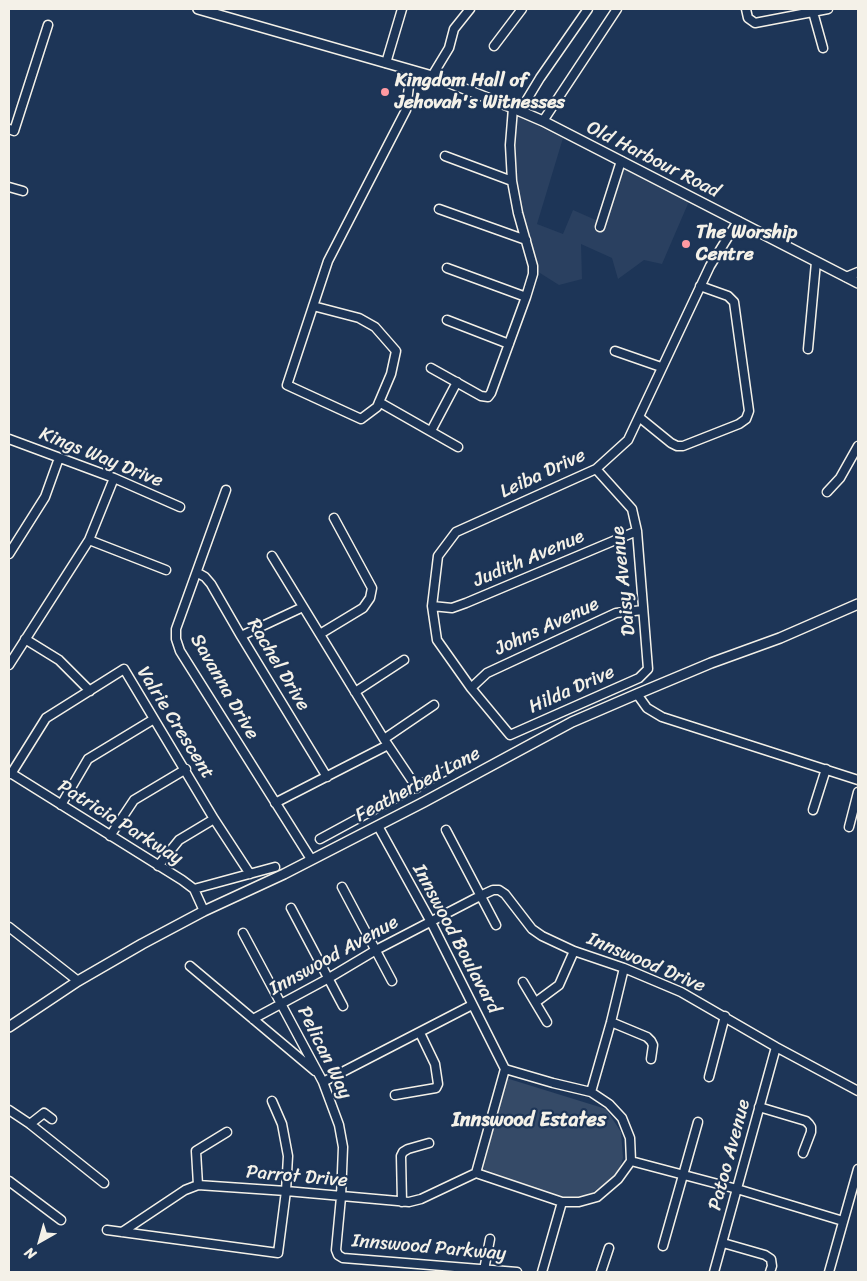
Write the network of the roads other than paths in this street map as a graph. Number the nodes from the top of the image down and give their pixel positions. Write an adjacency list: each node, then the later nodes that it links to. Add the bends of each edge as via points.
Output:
1 (198, 9): 13 (main road, Old Harbour Road)
2 (402, 9): 13 (street)
3 (470, 9): 15 (street, via 454,29 449,48)
4 (522, 9): 11 (street)
5 (588, 9): 16 (street)
6 (617, 9): 17 (street)
7 (746, 9): 9 (street, via 748,18 755,22)
8 (828, 9): 9 (street)
9 (813, 12): 12 (street)
10 (48, 25): 18 (street, via 14,131)
11 (494, 46)
12 (823, 48)
13 (386, 63): 14 (main road, Old Harbour Road)
14 (411, 70): 15 (main road, Old Harbour Road); 35 (street, via 406,110 328,261)
15 (432, 76): 16 (main road, Old Harbour Road)
16 (517, 109): 17 (main road, Old Harbour Road); 21 (street, via 510,145)
17 (543, 121): 20 (main road, Old Harbour Road)
18 (9, 129)
19 (446, 156): 21 (street)
20 (621, 161): 25 (main road, Old Harbour Road); 26 (street)
21 (512, 181): 27 (street)
22 (9, 187): 23 (street)
23 (23, 191)
24 (439, 208): 27 (street)
25 (738, 221): 28 (main road, Old Harbour Road); 33 (street, Leiba Drive)
26 (600, 227)
27 (526, 240): 34 (street, via 533,274)
28 (816, 262): 31 (main road, Old Harbour Road); 38 (street)
29 (447, 268): 34 (street)
30 (858, 272): 31 (street)
31 (846, 277): 32 (main road, Old Harbour Road)
32 (858, 283)
33 (700, 286): 40 (street, Leiba Drive); 44 (street, via 728,296 734,302 749,411 746,419 677,446)
34 (526, 297): 37 (street)
35 (313, 306): 43 (street, via 358,318 375,327 396,351); 43 (street, via 287,385 361,419)
36 (447, 320): 37 (street)
37 (509, 344): 42 (street, via 488,397)
38 (808, 348)
39 (615, 351): 40 (street)
40 (661, 367): 44 (street, Leiba Drive)
41 (431, 368): 42 (street)
42 (456, 382): 45 (street)
43 (379, 402): 45 (street)
44 (639, 417): 50 (street, Leiba Drive, via 628,440)
45 (430, 431): 48 (street)
46 (9, 440): 49 (street, Kings Way Drive)
47 (858, 446): 53 (street, via 840,478)
48 (458, 447)
49 (59, 458): 51 (street, Kings Way Drive); 58 (street, via 44,497)
50 (596, 469): 56 (street, Daisy Avenue, via 632,509); 63 (street, Leiba Drive, via 456,532 438,556)
51 (114, 478): 54 (street, Kings Way Drive); 57 (street)
52 (226, 490): 61 (street, Savanna Drive)
53 (827, 492)
54 (180, 508)
55 (334, 518): 66 (street, via 372,588 363,608)
56 (636, 531): 63 (street, Judith Avenue, via 466,603 452,608); 65 (street, Daisy Avenue)
57 (89, 540): 60 (street); 68 (street)
58 (9, 554)
59 (272, 556): 64 (street)
60 (166, 570)
61 (198, 572): 67 (street, Rachel Drive, via 211,584); 90 (street, Savanna Drive, via 176,629 176,639)
62 (858, 604): 75 (main road, Featherbed Lane)
63 (432, 606): 72 (street, Leiba Drive, via 437,640)
64 (303, 607): 66 (street); 67 (street)
65 (643, 610): 71 (street, Daisy Avenue, via 648,662); 72 (street, Johns Avenue, via 616,613 487,673)
66 (320, 634): 74 (street)
67 (241, 636): 86 (street, Rachel Drive)
68 (25, 639): 70 (street); 73 (street, via 59,660)
69 (404, 660): 74 (street)
70 (9, 665)
71 (645, 673): 76 (street, Hilda Drive)
72 (471, 688): 80 (street, Leiba Drive)
73 (90, 691): 79 (street, Valrie Crescent, via 124,669); 85 (street, Valrie Crescent, via 46,718)
74 (354, 692): 81 (street)
75 (637, 694): 78 (main road, Featherbed Lane); 83 (street, via 647,708 662,717)
76 (585, 702): 78 (street); 80 (street, Hilda Drive)
77 (434, 705): 81 (street)
78 (589, 714): 94 (main road, Featherbed Lane)
79 (154, 720): 84 (street, Valrie Crescent); 91 (street, via 88,759)
80 (510, 734)
81 (386, 742): 86 (street); 88 (street)
82 (462, 762): 88 (street)
83 (826, 769): 87 (street); 92 (street)
84 (186, 770): 93 (street, Valrie Crescent); 97 (street, via 134,800)
85 (10, 773): 91 (street, Patricia Parkway)
86 (327, 776): 90 (street)
87 (858, 780)
88 (416, 788): 98 (street)
89 (858, 792): 95 (street)
90 (275, 803): 99 (street, Savanna Drive)
91 (61, 805): 97 (street, Patricia Parkway)
92 (813, 810)
93 (214, 819): 100 (street, via 179,840); 102 (street, Valrie Crescent)
94 (378, 826): 99 (main road, Featherbed Lane); 108 (street, Innswood Boulavard)
95 (849, 827)
96 (446, 830): 105 (street)
97 (110, 836): 100 (street, Patricia Parkway)
98 (320, 839)
99 (311, 858): 107 (main road, Featherbed Lane, via 284,874)
100 (158, 866): 104 (street, Patricia Parkway)
101 (274, 867): 102 (street)
102 (250, 874): 104 (street)
103 (342, 886): 112 (street)
104 (194, 890): 107 (street, Patricia Parkway)
105 (480, 896): 108 (street, Innswood Drive); 109 (street); 113 (street, Innswood Drive, via 500,890 532,929)
106 (291, 908): 116 (street)
107 (204, 910): 117 (main road, Featherbed Lane)
108 (431, 922): 112 (street, Innswood Avenue); 122 (street, Innswood Boulavard)
109 (496, 925)
110 (9, 927): 117 (street)
111 (243, 933): 121 (street, Pelican Way)
112 (376, 950): 116 (street, Innswood Avenue); 118 (street)
113 (574, 951): 115 (street, Innswood Drive); 120 (street, via 559,985)
114 (190, 966): 125 (street)
115 (624, 968): 124 (street, Innswood Drive, via 681,992); 127 (street)
116 (329, 978): 121 (street, Innswood Avenue); 123 (street)
117 (78, 981): 128 (main road, Featherbed Lane)
118 (392, 981)
119 (523, 982): 120 (street)
120 (536, 1002): 126 (street)
121 (281, 1004): 125 (street, Innswood Avenue); 133 (street, Pelican Way)
122 (472, 1004): 129 (street); 132 (street, Innswood Boulavard)
123 (343, 1006)
124 (725, 1016): 130 (street, Innswood Drive); 134 (street)
125 (253, 1019): 133 (street)
126 (547, 1022)
127 (611, 1022): 131 (street, via 647,1037 653,1045); 137 (street)
128 (9, 1027)
129 (420, 1033): 135 (street); 138 (street, via 435,1064 438,1084 436,1088)
130 (776, 1047): 136 (street, Innswood Drive); 140 (street, Patoo Avenue)
131 (650, 1059)
132 (505, 1069): 137 (street); 150 (street)
133 (319, 1074): 135 (street, Pelican Way)
134 (709, 1077)
135 (324, 1082): 157 (street, Pelican Way, via 340,1132)
136 (858, 1091)
137 (591, 1092): 148 (street, via 622,1118 630,1138)
138 (395, 1095)
139 (272, 1101): 156 (street, via 282,1124 288,1156)
140 (759, 1108): 147 (street, via 809,1124 811,1132); 155 (street, Patoo Avenue)
141 (9, 1110): 144 (street)
142 (52, 1119): 144 (street, via 44,1113)
143 (698, 1122): 151 (street)
144 (30, 1124): 153 (street)
145 (226, 1132): 154 (street, via 196,1151)
146 (429, 1143): 158 (street, via 408,1149 401,1156)
147 (803, 1153)
148 (631, 1161): 151 (street); 159 (street, via 618,1179 598,1196 579,1202)
149 (858, 1169): 161 (street)
150 (476, 1174): 158 (street, Parrot Drive, via 421,1199); 159 (street)
151 (684, 1174): 155 (street); 166 (street)
152 (9, 1181): 160 (street)
153 (104, 1183)
154 (198, 1185): 156 (street, Parrot Drive); 163 (street, Parrot Drive, via 185,1190)
155 (737, 1189): 161 (street); 165 (street, Patoo Avenue)
156 (286, 1190): 157 (street, Parrot Drive); 163 (street, via 278,1253)
157 (341, 1197): 158 (street, Parrot Drive); 168 (street, Innswood Parkway, via 336,1250 343,1258)
158 (402, 1202)
159 (562, 1202): 170 (street)
160 (61, 1220)
161 (843, 1221): 174 (street)
162 (107, 1230): 163 (street)
163 (122, 1232)
164 (490, 1239): 168 (street)
165 (723, 1243): 172 (street, Patoo Avenue); 173 (street, via 766,1255 771,1259)
166 (663, 1246)
167 (609, 1248): 171 (street)
168 (484, 1270): 169 (street, Innswood Parkway)
169 (517, 1272)
170 (542, 1272)
171 (600, 1272)
172 (714, 1272)
173 (770, 1272)
174 (829, 1272)

